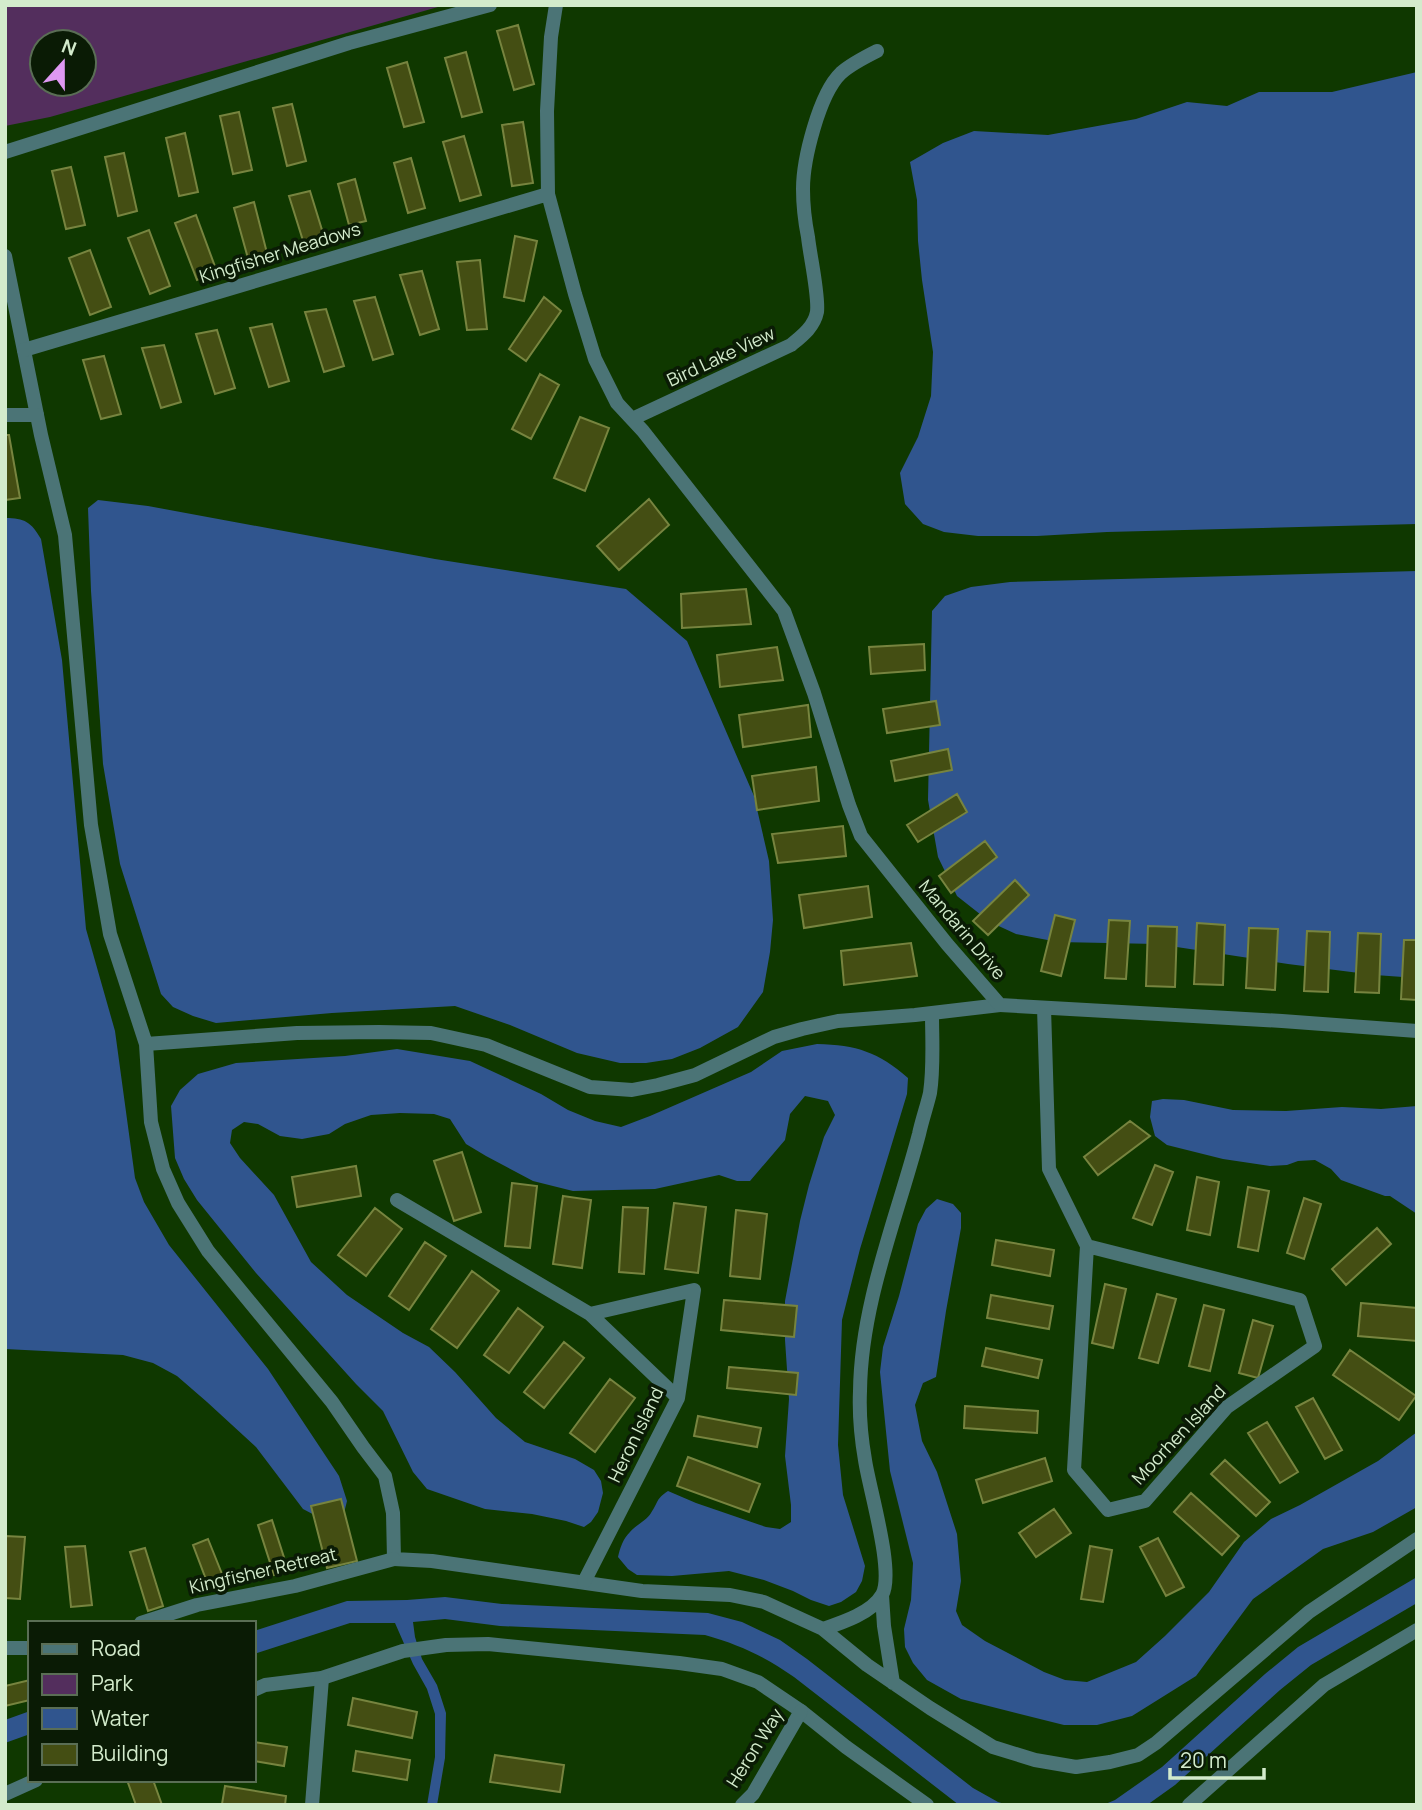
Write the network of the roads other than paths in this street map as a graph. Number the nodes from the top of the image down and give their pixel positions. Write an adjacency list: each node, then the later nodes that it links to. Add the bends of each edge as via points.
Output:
1 (490, 5): 4 (street, via 349,43)
2 (556, 5): 5 (street, via 547,111)
3 (877, 51): 10 (street, Bird Lake View, via 839,74 825,99 805,163 803,190 817,313 810,329 779,352)
4 (5, 152)
5 (548, 194): 7 (street, Kingfisher Meadows); 10 (street, via 595,359 617,403)
6 (5, 256): 7 (street)
7 (24, 350): 9 (street)
8 (5, 415): 9 (street)
9 (37, 415): 15 (street, via 65,535 91,825 110,934)
10 (632, 419): 11 (street, Mandarin Drive, via 784,611 861,836)
11 (1000, 1005): 12 (street, Mandarin Drive); 13 (street)
12 (1044, 1008): 14 (street, Mandarin Drive); 17 (street, Moorhen Island, via 1049,1169)
13 (932, 1013): 15 (street, via 838,1021 802,1029 774,1037 695,1075 632,1090 590,1087 486,1045 431,1033 297,1033); 23 (street, via 930,1092 883,1255 866,1329 859,1388 865,1463 886,1570)
14 (1417, 1031)
15 (146, 1044): 21 (street, via 151,1122 178,1203 208,1251 332,1402 385,1476 393,1513)
16 (397, 1200): 18 (street)
17 (1087, 1246): 17 (street, Moorhen Island, via 1300,1300 1315,1346 1227,1407 1145,1501 1108,1510 1074,1470)
18 (590, 1314): 19 (street); 19 (street, Heron Island, via 694,1290)
19 (678, 1398): 22 (street, Heron Island)
20 (1417, 1539): 30 (street, Kingfisher Retreat, via 1309,1612 1138,1755 1076,1767 1035,1760 993,1747)
21 (394, 1559): 22 (street, Kingfisher Retreat); 24 (street, Kingfisher Retreat)
22 (584, 1582): 25 (street, Kingfisher Retreat, via 642,1591 730,1595 764,1602)
23 (883, 1595): 25 (street, via 849,1620); 30 (street)
24 (147, 1621)
25 (823, 1629): 30 (street, Kingfisher Retreat)
26 (1417, 1630): 38 (street, via 1324,1685)
27 (5, 1648): 28 (street)
28 (28, 1648)
29 (322, 1678): 31 (street); 32 (street, via 403,1651 488,1644 722,1669 758,1682); 36 (street)
30 (893, 1683)
31 (256, 1689)
32 (801, 1711): 35 (street, Heron Way); 37 (street)
33 (32, 1782): 34 (street)
34 (5, 1794)
35 (748, 1801)
36 (312, 1805)
37 (927, 1805)
38 (1189, 1805)

